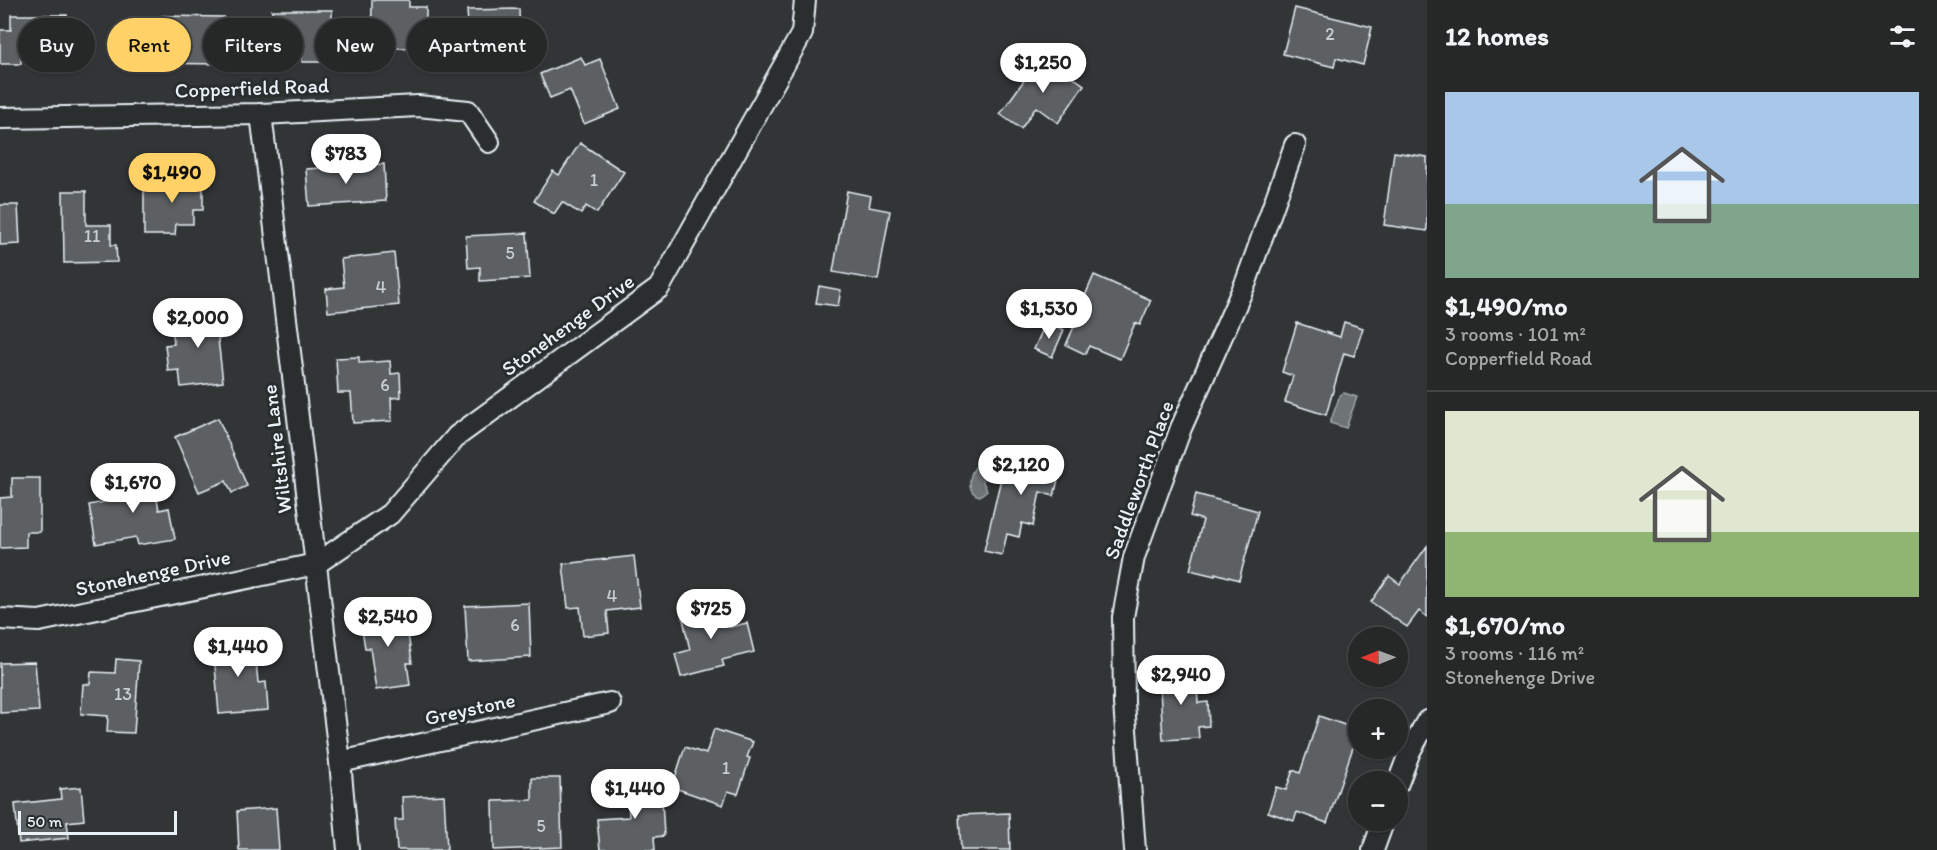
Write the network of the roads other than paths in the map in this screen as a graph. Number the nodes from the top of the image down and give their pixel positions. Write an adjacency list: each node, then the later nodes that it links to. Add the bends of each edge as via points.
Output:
1 (805, 0): 6 (street, Stonehenge Drive, via 802,33 659,288 457,436 390,514)
2 (261, 114): 3 (street, Copperfield Road); 4 (street, Copperfield Road, via 418,106 468,111); 6 (street, Wiltshire Lane)
3 (0, 118)
4 (489, 142)
5 (1295, 145): 14 (street, Saddleworth Place, via 1246,282 1180,428 1134,557 1123,628 1124,703)
6 (316, 564): 7 (street, Stonehenge Drive, via 39,621); 10 (street)
7 (0, 619)
8 (610, 703): 10 (street, Greystone)
9 (1427, 721): 11 (street)
10 (340, 762): 13 (street)
11 (1402, 771)
12 (1380, 831): 15 (street)
13 (348, 850)
14 (1135, 850)
15 (1373, 850)

